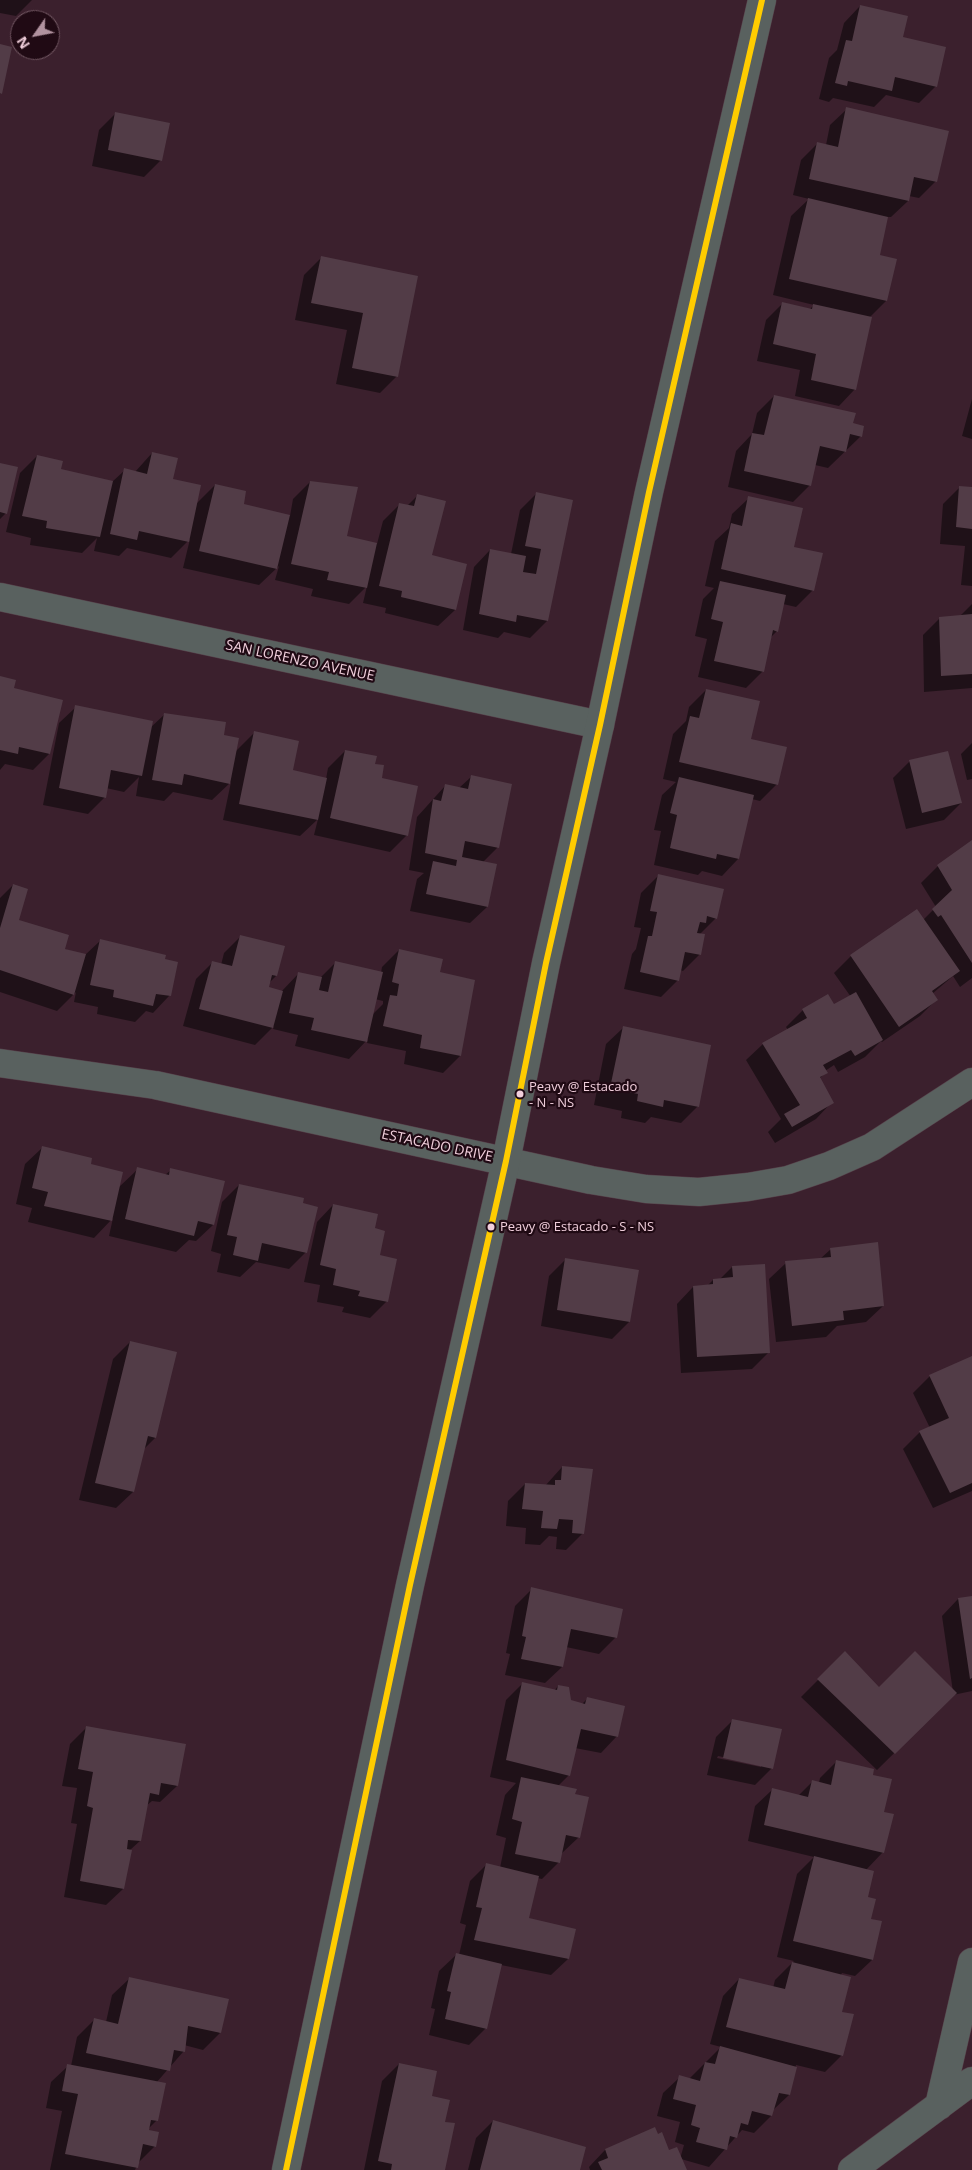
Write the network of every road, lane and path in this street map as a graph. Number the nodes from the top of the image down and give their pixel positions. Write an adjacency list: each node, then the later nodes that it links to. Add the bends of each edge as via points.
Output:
1 (762, 0): 3 (street, via 649,492)
2 (0, 598): 3 (street, SAN LORENZO AVENUE)
3 (600, 725): 6 (street, via 546,963)
4 (0, 1063): 6 (street, ESTACADO DRIVE, via 155,1085)
5 (972, 1082): 6 (street, ESTACADO DRIVE, via 872,1147 788,1180 748,1187 699,1192 646,1189)
6 (506, 1161): 10 (street, via 410,1585)
7 (972, 1962): 9 (street)
8 (972, 2081): 9 (street)
9 (939, 2106): 11 (street)
10 (286, 2170)
11 (852, 2170)

